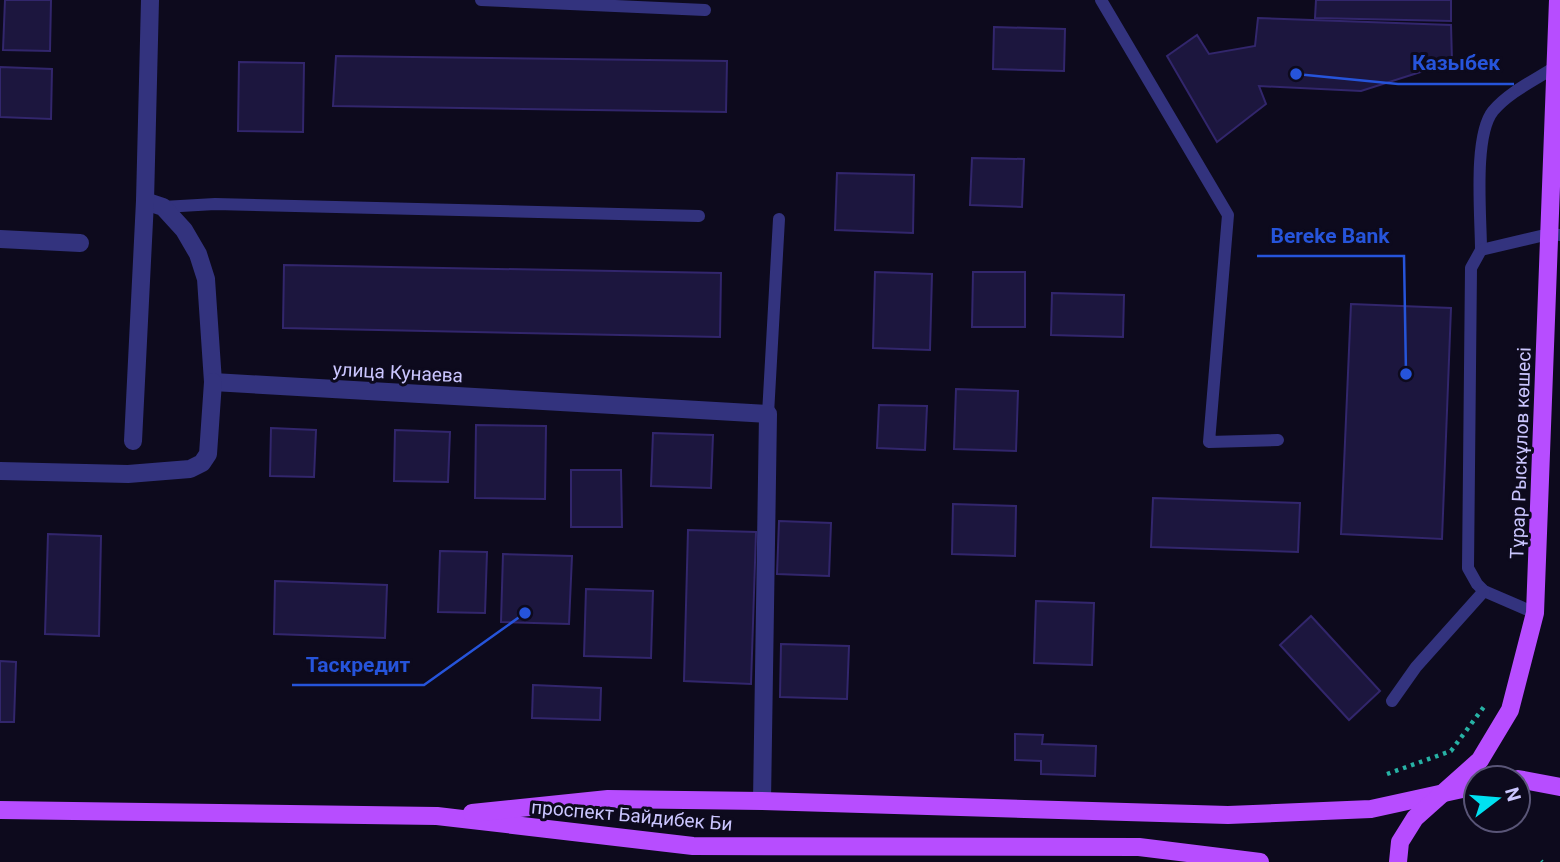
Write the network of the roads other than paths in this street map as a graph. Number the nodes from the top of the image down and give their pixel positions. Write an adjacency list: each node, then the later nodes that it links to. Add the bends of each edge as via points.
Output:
1 (150, 0): 7 (street)
2 (481, 0): 5 (lane)
3 (1101, 0): 17 (lane, via 1228,215 1209,442)
4 (1558, 0): 6 (main road, Тұрар Рыскұлов көшесі)
5 (705, 10)
6 (1555, 67): 11 (main road, Тұрар Рыскұлов көшесі); 14 (lane, via 1492,113 1481,144)
7 (145, 201): 8 (street); 18 (street)
8 (163, 206): 9 (lane); 15 (street, via 184,230 206,279)
9 (699, 216)
10 (779, 219): 16 (lane)
11 (1554, 234): 14 (lane); 21 (main road, Тұрар Рыскұлов көшесі)
12 (0, 239): 13 (street)
13 (80, 243)
14 (1480, 250): 20 (lane, via 1471,268 1468,568)
15 (213, 382): 16 (street, улица Кунаева); 19 (street, via 208,454 190,469 128,474)
16 (768, 414): 27 (street)
17 (1278, 440)
18 (133, 441)
19 (0, 471)
20 (1484, 591): 21 (lane); 22 (lane)
21 (1535, 613): 26 (main road, Тұрар Рыскұлов көшесі, via 1510,710 1480,760)
22 (1392, 701)
23 (1532, 782): 25 (main road)
24 (1462, 788): 26 (main road)
25 (1560, 788)
26 (1447, 791): 27 (main road, via 1371,809 1228,815); 31 (main road, Тұрар Рыскұлов көшесі, via 1415,818 1400,842)
27 (762, 801): 29 (main road, via 608,799)
28 (0, 810): 29 (main road, проспект Байдибек Би)
29 (437, 816): 30 (main road, проспект Байдибек Би, via 693,846 1139,847)
30 (1260, 862)
31 (1398, 862)

